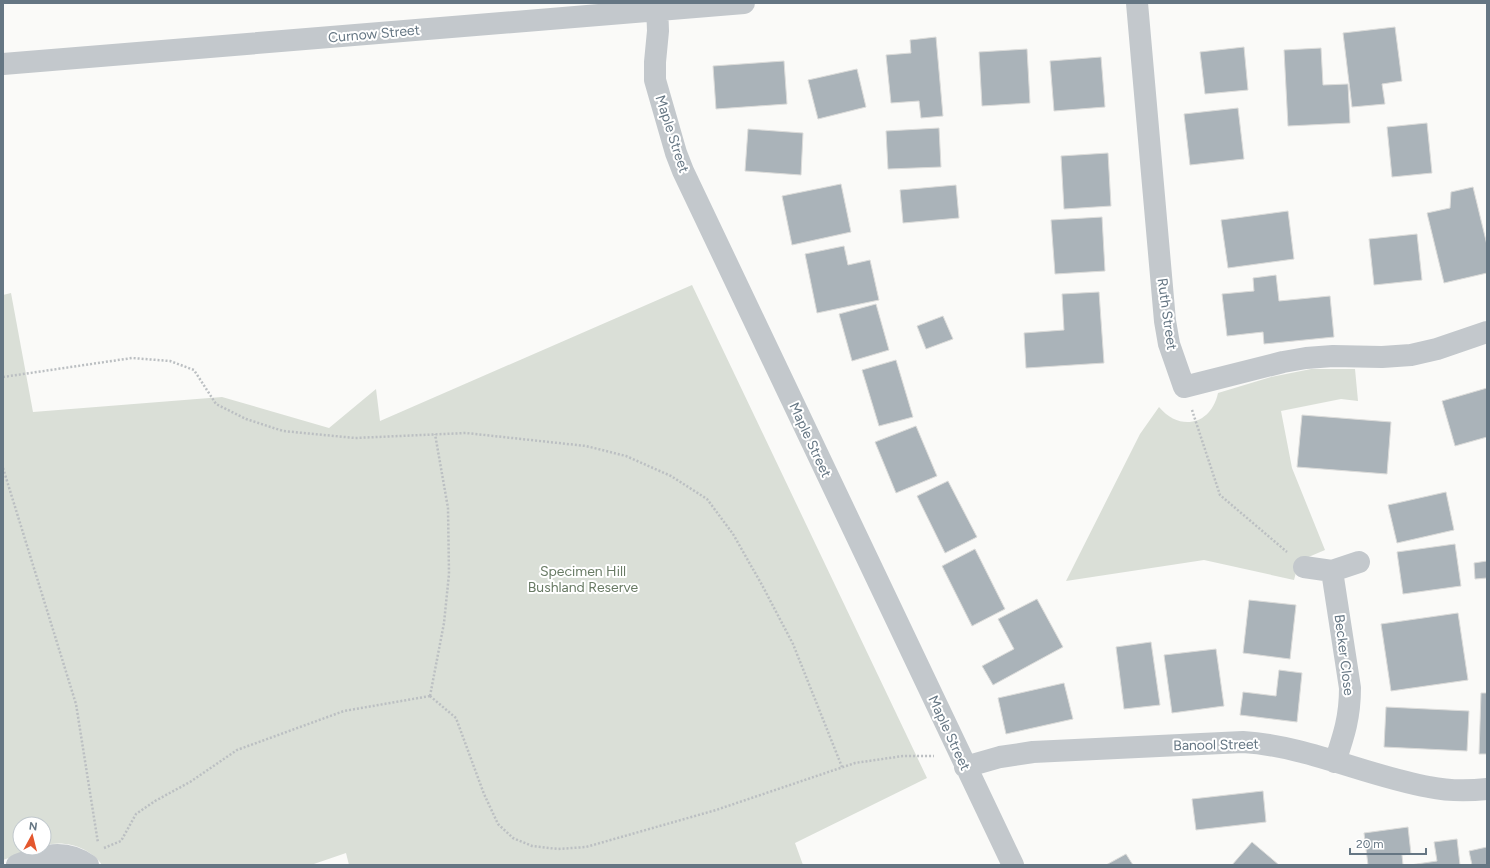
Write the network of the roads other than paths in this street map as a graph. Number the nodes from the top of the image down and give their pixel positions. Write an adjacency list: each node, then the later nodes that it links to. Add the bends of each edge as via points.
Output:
1 (744, 3): 3 (street, Curnow Street)
2 (1137, 3): 5 (street, Ruth Street, via 1165,321 1169,344 1184,387 1306,358 1411,355)
3 (657, 7): 4 (street, Curnow Street); 9 (street, Maple Street, via 658,31 654,72 683,171)
4 (3, 64)
5 (1487, 332)
6 (1359, 562): 8 (street)
7 (1304, 567): 8 (street)
8 (1332, 571): 10 (street, Becker Close, via 1350,688 1347,724)
9 (963, 762): 10 (street, Banool Street, via 1033,752 1243,742 1262,743); 14 (street, Maple Street)
10 (1335, 762): 11 (street, Banool Street, via 1430,787)
11 (1487, 790)
12 (17, 865): 13 (street, via 37,858 64,854 78,858)
13 (88, 865)
14 (1012, 865)

